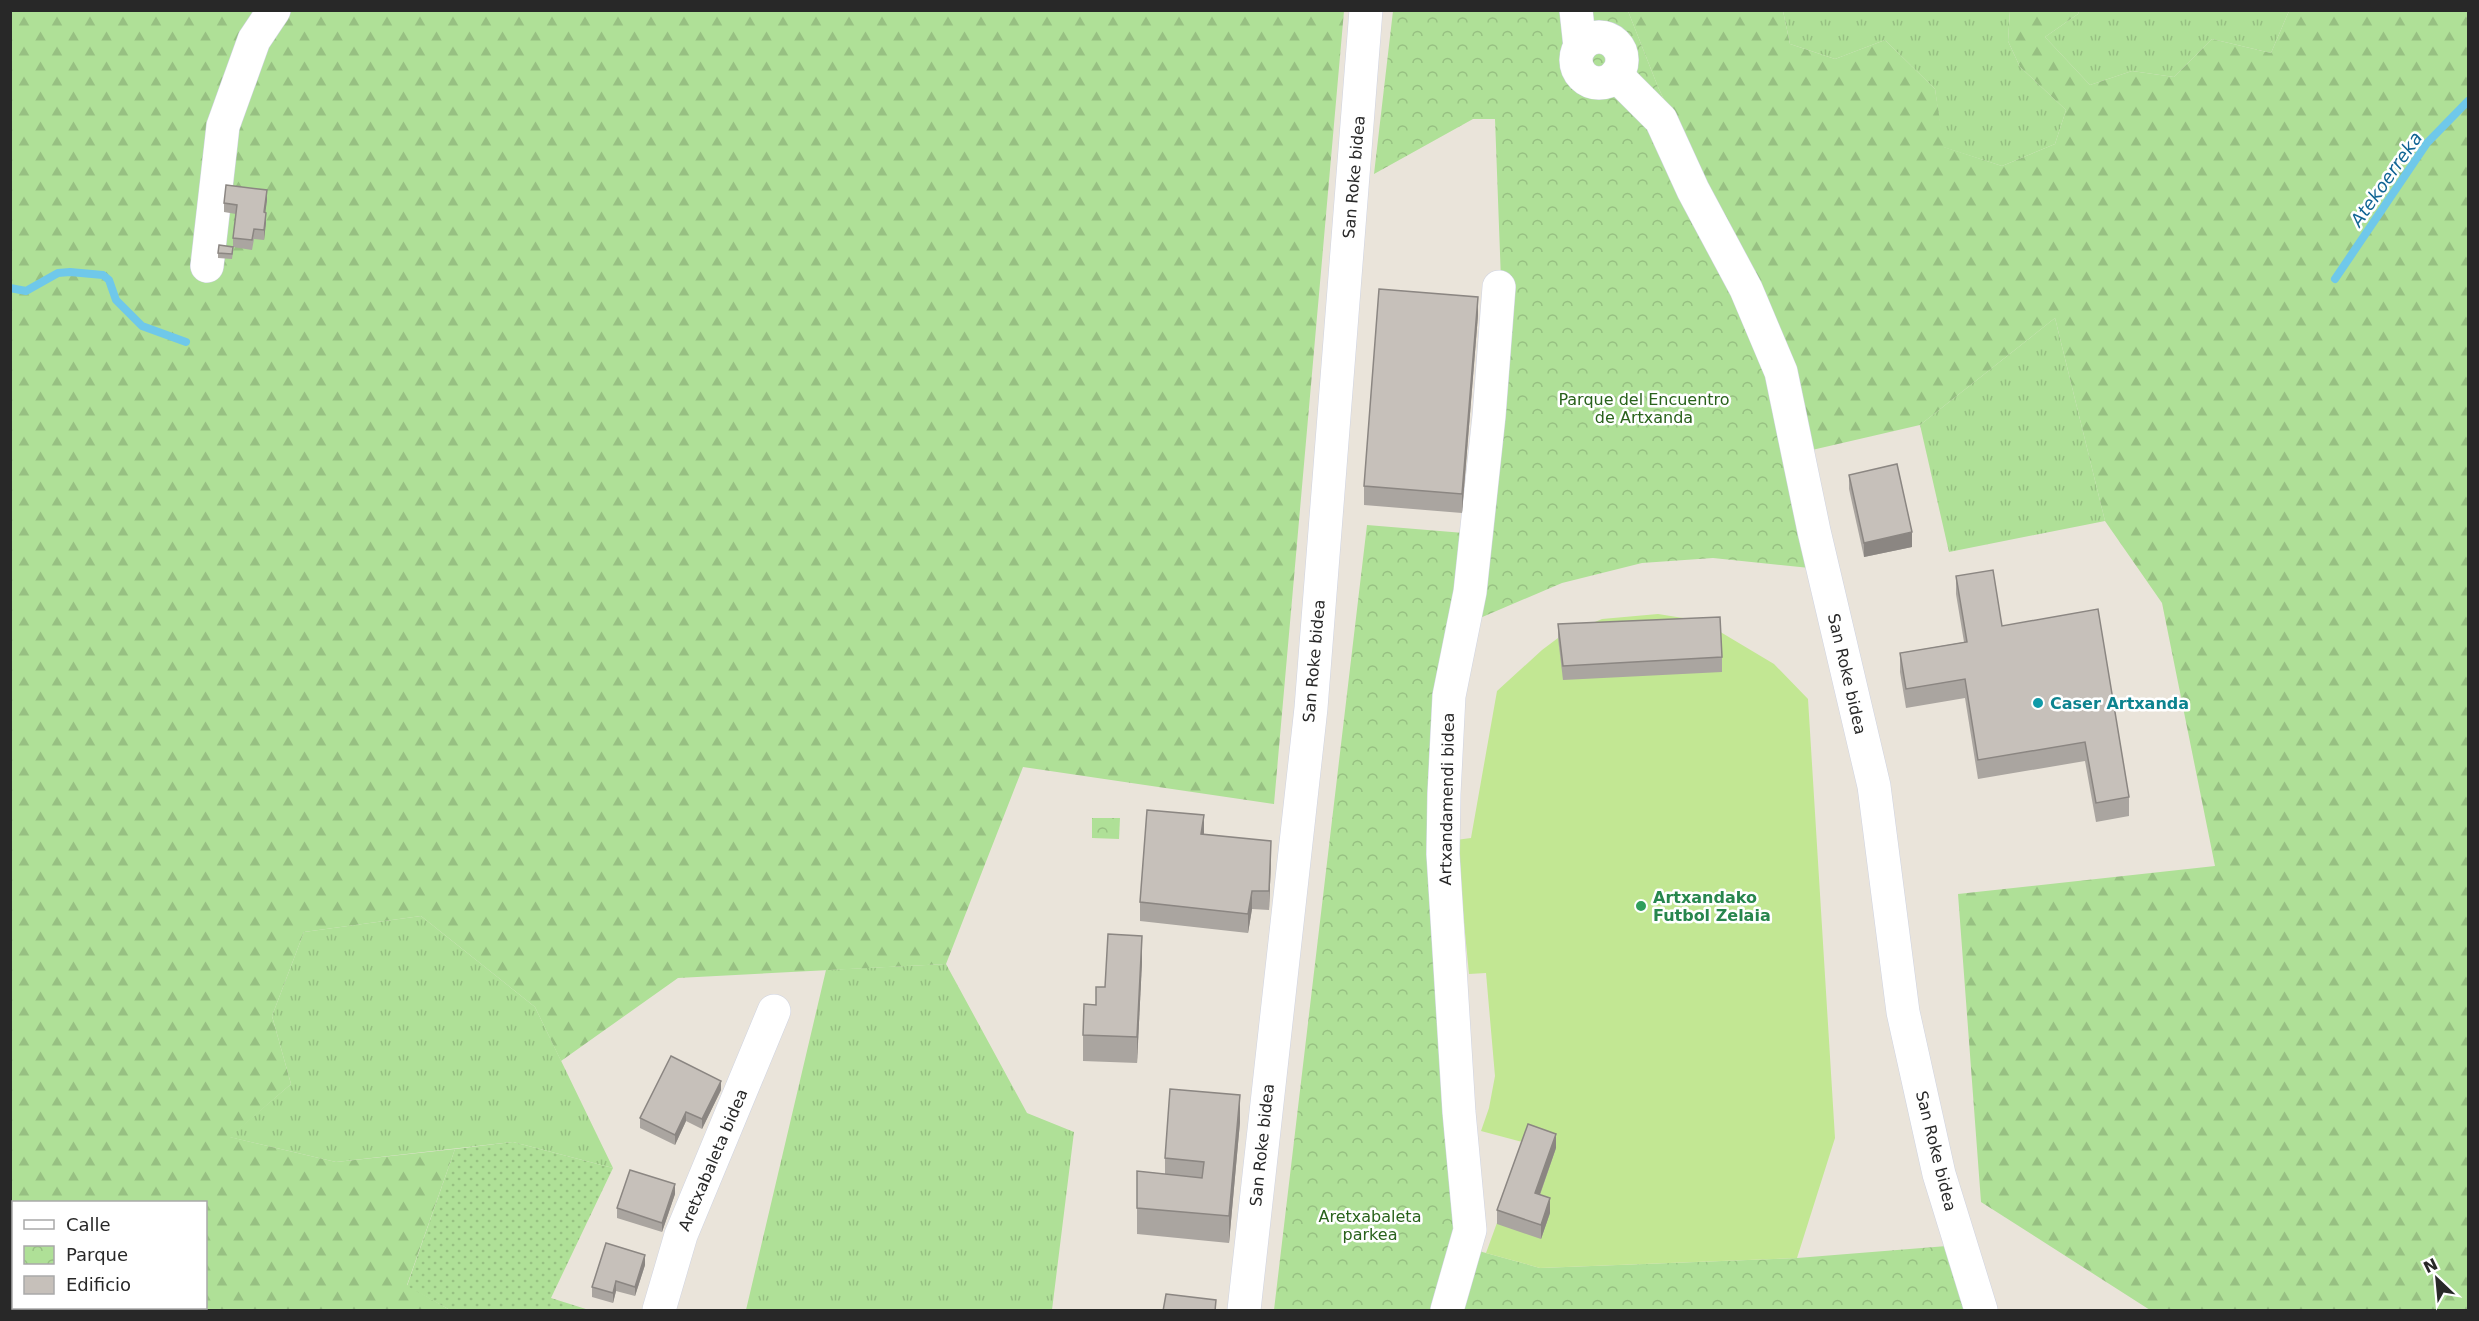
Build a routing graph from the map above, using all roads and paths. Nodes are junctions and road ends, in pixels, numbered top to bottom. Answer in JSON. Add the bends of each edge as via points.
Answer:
{"nodes":[{"id":1,"x":274,"y":10,"type":"edge"},
{"id":2,"x":1366,"y":10,"type":"edge"},
{"id":3,"x":1576,"y":10,"type":"edge"},
{"id":4,"x":207,"y":266,"type":"dead end"},
{"id":5,"x":1498,"y":287,"type":"dead end"},
{"id":6,"x":774,"y":1011,"type":"dead end"},
{"id":7,"x":659,"y":1311,"type":"edge"},
{"id":8,"x":1244,"y":1311,"type":"edge"},
{"id":9,"x":1447,"y":1311,"type":"edge"},
{"id":10,"x":1981,"y":1311,"type":"edge"}],
"edges":[{"from":1,"to":4,"type":"street","via":[[254,39],[223,126]]},
{"from":2,"to":8,"type":"street","name":"San Roke bidea","via":[[1311,708]]},
{"from":3,"to":10,"type":"street","name":"San Roke bidea","via":[[1580,47],[1576,63],[1582,76],[1596,83],[1616,75],[1661,120],[1746,289],[1781,372],[1874,786],[1903,1012],[1939,1174]]},
{"from":5,"to":9,"type":"street","name":"Artxandamendi bidea","via":[[1470,592],[1449,696],[1444,794],[1444,878],[1470,1230]]},
{"from":6,"to":7,"type":"street","name":"Aretxabaleta bidea","via":[[681,1235]]}]}
